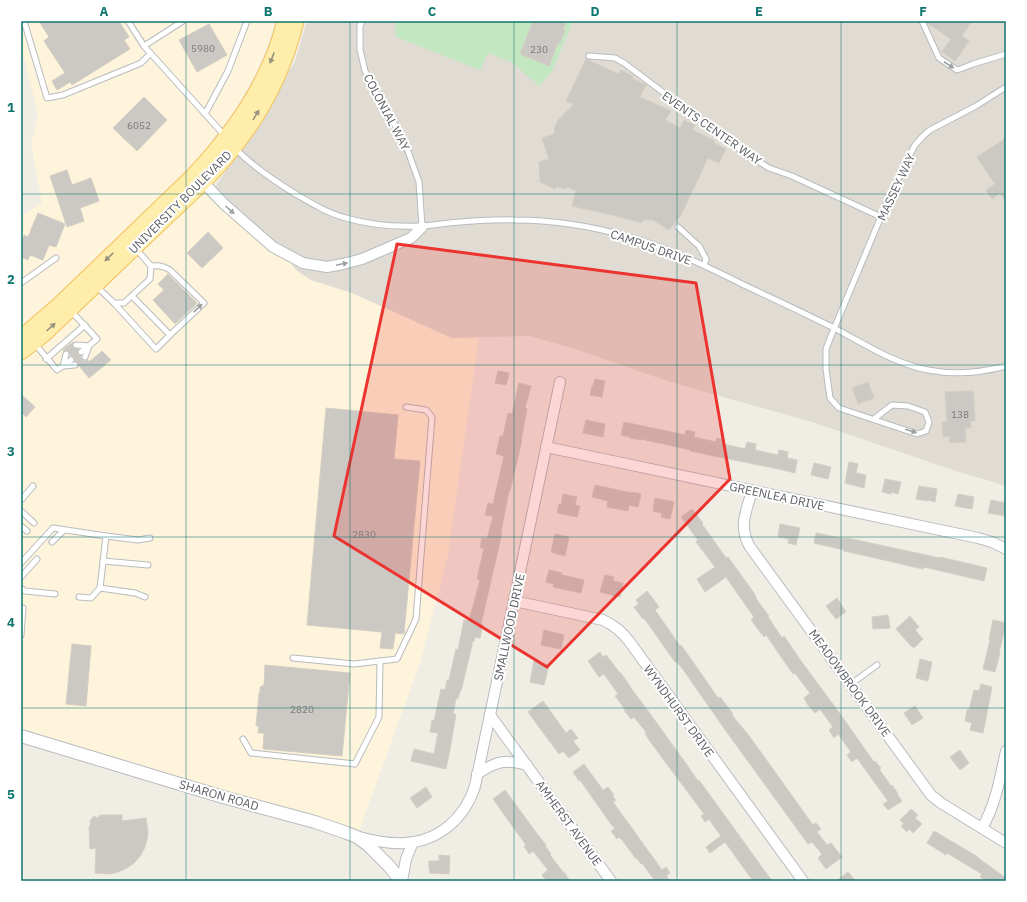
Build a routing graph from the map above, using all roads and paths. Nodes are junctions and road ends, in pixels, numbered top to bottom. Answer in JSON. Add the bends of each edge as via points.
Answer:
{"nodes":[{"id":1,"x":24,"y":21,"type":"edge"},
{"id":2,"x":128,"y":21,"type":"edge"},
{"id":3,"x":183,"y":21,"type":"edge"},
{"id":4,"x":247,"y":21,"type":"edge"},
{"id":5,"x":284,"y":21,"type":"edge"},
{"id":6,"x":296,"y":21,"type":"edge"},
{"id":7,"x":362,"y":21,"type":"edge"},
{"id":8,"x":922,"y":21,"type":"edge"},
{"id":9,"x":144,"y":46,"type":"junction"},
{"id":10,"x":150,"y":54,"type":"junction"},
{"id":11,"x":1006,"y":54,"type":"edge"},
{"id":12,"x":589,"y":56,"type":"dead end"},
{"id":13,"x":1006,"y":87,"type":"edge"},
{"id":14,"x":205,"y":114,"type":"junction"},
{"id":15,"x":231,"y":143,"type":"junction"},
{"id":16,"x":203,"y":182,"type":"junction"},
{"id":17,"x":881,"y":217,"type":"junction"},
{"id":18,"x":422,"y":226,"type":"junction"},
{"id":19,"x":678,"y":227,"type":"dead end"},
{"id":20,"x":135,"y":248,"type":"junction"},
{"id":21,"x":56,"y":258,"type":"dead end"},
{"id":22,"x":704,"y":265,"type":"junction"},
{"id":23,"x":151,"y":266,"type":"junction"},
{"id":24,"x":21,"y":283,"type":"edge"},
{"id":25,"x":95,"y":285,"type":"junction"},
{"id":26,"x":132,"y":296,"type":"junction"},
{"id":27,"x":114,"y":303,"type":"junction"},
{"id":28,"x":70,"y":310,"type":"junction"},
{"id":29,"x":85,"y":324,"type":"junction"},
{"id":30,"x":834,"y":329,"type":"junction"},
{"id":31,"x":170,"y":335,"type":"junction"},
{"id":32,"x":27,"y":340,"type":"edge"},
{"id":33,"x":76,"y":345,"type":"dead end"},
{"id":34,"x":89,"y":346,"type":"junction"},
{"id":35,"x":21,"y":352,"type":"edge"},
{"id":36,"x":81,"y":352,"type":"dead end"},
{"id":37,"x":66,"y":354,"type":"dead end"},
{"id":38,"x":85,"y":357,"type":"dead end"},
{"id":39,"x":46,"y":359,"type":"junction"},
{"id":40,"x":73,"y":362,"type":"dead end"},
{"id":41,"x":63,"y":366,"type":"junction"},
{"id":42,"x":1006,"y":366,"type":"edge"},
{"id":43,"x":560,"y":382,"type":"dead end"},
{"id":44,"x":406,"y":407,"type":"dead end"},
{"id":45,"x":874,"y":419,"type":"junction"},
{"id":46,"x":546,"y":447,"type":"junction"},
{"id":47,"x":33,"y":486,"type":"dead end"},
{"id":48,"x":752,"y":490,"type":"junction"},
{"id":49,"x":21,"y":500,"type":"edge"},
{"id":50,"x":21,"y":511,"type":"edge"},
{"id":51,"x":34,"y":523,"type":"dead end"},
{"id":52,"x":21,"y":526,"type":"edge"},
{"id":53,"x":64,"y":530,"type":"junction"},
{"id":54,"x":27,"y":531,"type":"dead end"},
{"id":55,"x":106,"y":536,"type":"junction"},
{"id":56,"x":150,"y":538,"type":"dead end"},
{"id":57,"x":52,"y":542,"type":"dead end"},
{"id":58,"x":1006,"y":549,"type":"edge"},
{"id":59,"x":36,"y":559,"type":"dead end"},
{"id":60,"x":104,"y":561,"type":"junction"},
{"id":61,"x":21,"y":563,"type":"edge"},
{"id":62,"x":148,"y":565,"type":"dead end"},
{"id":63,"x":21,"y":577,"type":"edge"},
{"id":64,"x":21,"y":588,"type":"edge"},
{"id":65,"x":100,"y":588,"type":"junction"},
{"id":66,"x":55,"y":594,"type":"dead end"},
{"id":67,"x":79,"y":597,"type":"dead end"},
{"id":68,"x":145,"y":597,"type":"dead end"},
{"id":69,"x":514,"y":601,"type":"junction"},
{"id":70,"x":23,"y":608,"type":"dead end"},
{"id":71,"x":21,"y":635,"type":"edge"},
{"id":72,"x":293,"y":658,"type":"dead end"},
{"id":73,"x":380,"y":661,"type":"junction"},
{"id":74,"x":878,"y":665,"type":"dead end"},
{"id":75,"x":851,"y":684,"type":"junction"},
{"id":76,"x":490,"y":715,"type":"junction"},
{"id":77,"x":21,"y":736,"type":"edge"},
{"id":78,"x":243,"y":739,"type":"dead end"},
{"id":79,"x":1006,"y":751,"type":"edge"},
{"id":80,"x":527,"y":765,"type":"junction"},
{"id":81,"x":478,"y":774,"type":"junction"},
{"id":82,"x":982,"y":828,"type":"junction"},
{"id":83,"x":357,"y":837,"type":"junction"},
{"id":84,"x":414,"y":842,"type":"junction"},
{"id":85,"x":1006,"y":842,"type":"edge"},
{"id":86,"x":402,"y":881,"type":"edge"},
{"id":87,"x":612,"y":881,"type":"edge"},
{"id":88,"x":803,"y":881,"type":"edge"}],
"edges":[{"from":1,"to":10,"type":"lane","via":[[47,98],[63,95],[141,63]]},
{"from":2,"to":9,"type":"lane","name":"CAMPUS DRIVE"},
{"from":3,"to":9,"type":"lane"},
{"from":4,"to":14,"type":"lane","via":[[228,71]]},
{"from":5,"to":15,"type":"main road","name":"UNIVERSITY BOULEVARD","one_way":true,"via":[[262,82],[240,119]]},
{"from":15,"to":6,"type":"main road","name":"UNIVERSITY BOULEVARD","one_way":true,"via":[[252,122],[274,84]]},
{"from":7,"to":18,"type":"lane","name":"COLONIAL WAY","via":[[360,50],[365,71],[404,140],[419,182]]},
{"from":8,"to":11,"type":"lane","one_way":true,"via":[[939,58],[957,70]]},
{"from":9,"to":10,"type":"lane","name":"CAMPUS DRIVE"},
{"from":10,"to":14,"type":"lane","name":"CAMPUS DRIVE"},
{"from":12,"to":17,"type":"lane","name":"EVENTS CENTER WAY","via":[[614,58],[624,63],[735,146],[769,168]]},
{"from":13,"to":17,"type":"lane","name":"MASSEY WAY","via":[[922,136],[908,158]]},
{"from":14,"to":15,"type":"lane","name":"CAMPUS DRIVE"},
{"from":15,"to":16,"type":"main road","name":"UNIVERSITY BOULEVARD","via":[[226,158]]},
{"from":15,"to":18,"type":"lane","name":"CAMPUS DRIVE","via":[[244,158],[319,208],[346,218],[377,225]]},
{"from":15,"to":32,"type":"main road","name":"UNIVERSITY BOULEVARD","one_way":true,"via":[[210,158],[59,305]]},
{"from":16,"to":18,"type":"street","one_way":true,"via":[[273,247],[303,263],[326,267],[362,259],[412,238]]},
{"from":16,"to":20,"type":"main road","name":"UNIVERSITY BOULEVARD"},
{"from":17,"to":30,"type":"lane","name":"MASSEY WAY"},
{"from":18,"to":22,"type":"lane","name":"CAMPUS DRIVE","via":[[480,220],[535,220],[580,226],[633,238]]},
{"from":19,"to":22,"type":"lane","via":[[699,246],[706,259]]},
{"from":20,"to":23,"type":"lane"},
{"from":20,"to":25,"type":"main road","name":"UNIVERSITY BOULEVARD"},
{"from":21,"to":24,"type":"lane"},
{"from":22,"to":30,"type":"lane","name":"CAMPUS DRIVE"},
{"from":23,"to":26,"type":"lane","via":[[150,278]]},
{"from":31,"to":23,"type":"lane","one_way":true,"via":[[204,303],[165,266]]},
{"from":25,"to":27,"type":"lane"},
{"from":25,"to":28,"type":"main road","name":"UNIVERSITY BOULEVARD"},
{"from":26,"to":27,"type":"lane","via":[[124,303]]},
{"from":26,"to":31,"type":"lane"},
{"from":27,"to":31,"type":"lane","via":[[156,349]]},
{"from":28,"to":29,"type":"lane"},
{"from":32,"to":28,"type":"main road","name":"UNIVERSITY BOULEVARD","one_way":true,"via":[[44,334]]},
{"from":29,"to":34,"type":"lane","via":[[97,339]]},
{"from":29,"to":39,"type":"lane"},
{"from":30,"to":42,"type":"lane","name":"CAMPUS DRIVE","via":[[888,356],[928,370],[967,373]]},
{"from":30,"to":45,"type":"lane","name":"MASSEY WAY","via":[[826,349],[830,398],[839,408]]},
{"from":32,"to":35,"type":"main road","name":"UNIVERSITY BOULEVARD"},
{"from":32,"to":39,"type":"lane"},
{"from":33,"to":34,"type":"lane"},
{"from":34,"to":36,"type":"lane"},
{"from":34,"to":38,"type":"lane"},
{"from":37,"to":41,"type":"lane"},
{"from":39,"to":41,"type":"lane","via":[[57,370]]},
{"from":40,"to":41,"type":"lane"},
{"from":43,"to":46,"type":"street","name":"SMALLWOOD DRIVE"},
{"from":44,"to":73,"type":"lane","via":[[426,410],[432,417],[416,619],[396,659]]},
{"from":45,"to":45,"type":"lane","name":"MASSEY WAY","one_way":true,"via":[[917,434],[926,431],[929,422],[925,412],[908,406],[892,405]]},
{"from":46,"to":48,"type":"street","name":"GREENLEA DRIVE"},
{"from":46,"to":69,"type":"street","name":"SMALLWOOD DRIVE"},
{"from":47,"to":49,"type":"lane"},
{"from":48,"to":58,"type":"street","name":"GREENLEA DRIVE","via":[[978,538]]},
{"from":48,"to":75,"type":"street","name":"MEADOWBROOK DRIVE","via":[[743,524],[746,541]]},
{"from":50,"to":51,"type":"lane"},
{"from":52,"to":54,"type":"lane"},
{"from":53,"to":55,"type":"lane"},
{"from":53,"to":57,"type":"lane"},
{"from":53,"to":61,"type":"lane","via":[[53,528]]},
{"from":55,"to":56,"type":"lane","via":[[138,540]]},
{"from":55,"to":60,"type":"lane"},
{"from":59,"to":63,"type":"lane"},
{"from":60,"to":62,"type":"lane"},
{"from":60,"to":65,"type":"lane"},
{"from":64,"to":66,"type":"lane","via":[[25,591]]},
{"from":65,"to":67,"type":"lane","via":[[91,598]]},
{"from":65,"to":68,"type":"lane"},
{"from":69,"to":76,"type":"street","name":"SMALLWOOD DRIVE"},
{"from":69,"to":88,"type":"street","name":"WYNDHURST DRIVE","via":[[603,620],[620,631]]},
{"from":70,"to":71,"type":"lane"},
{"from":72,"to":73,"type":"lane","via":[[354,664]]},
{"from":73,"to":78,"type":"lane","via":[[379,717],[355,764],[252,753]]},
{"from":74,"to":75,"type":"lane"},
{"from":75,"to":82,"type":"street","name":"MEADOWBROOK DRIVE","via":[[931,795]]},
{"from":76,"to":80,"type":"street","name":"AMHERST AVENUE"},
{"from":76,"to":81,"type":"street","name":"SMALLWOOD DRIVE"},
{"from":77,"to":83,"type":"street","name":"SHARON ROAD"},
{"from":79,"to":82,"type":"street","via":[[993,806]]},
{"from":80,"to":81,"type":"street","via":[[500,762]]},
{"from":80,"to":87,"type":"street","name":"AMHERST AVENUE"},
{"from":81,"to":84,"type":"street","name":"SMALLWOOD DRIVE","via":[[468,804],[455,821],[435,835]]},
{"from":82,"to":85,"type":"street","name":"MEADOWBROOK DRIVE"},
{"from":83,"to":84,"type":"street","name":"SMALLWOOD DRIVE","via":[[383,842]]},
{"from":83,"to":86,"type":"street","name":"SHARON ROAD","via":[[381,857]]},
{"from":84,"to":86,"type":"street","via":[[408,854]]}]}
